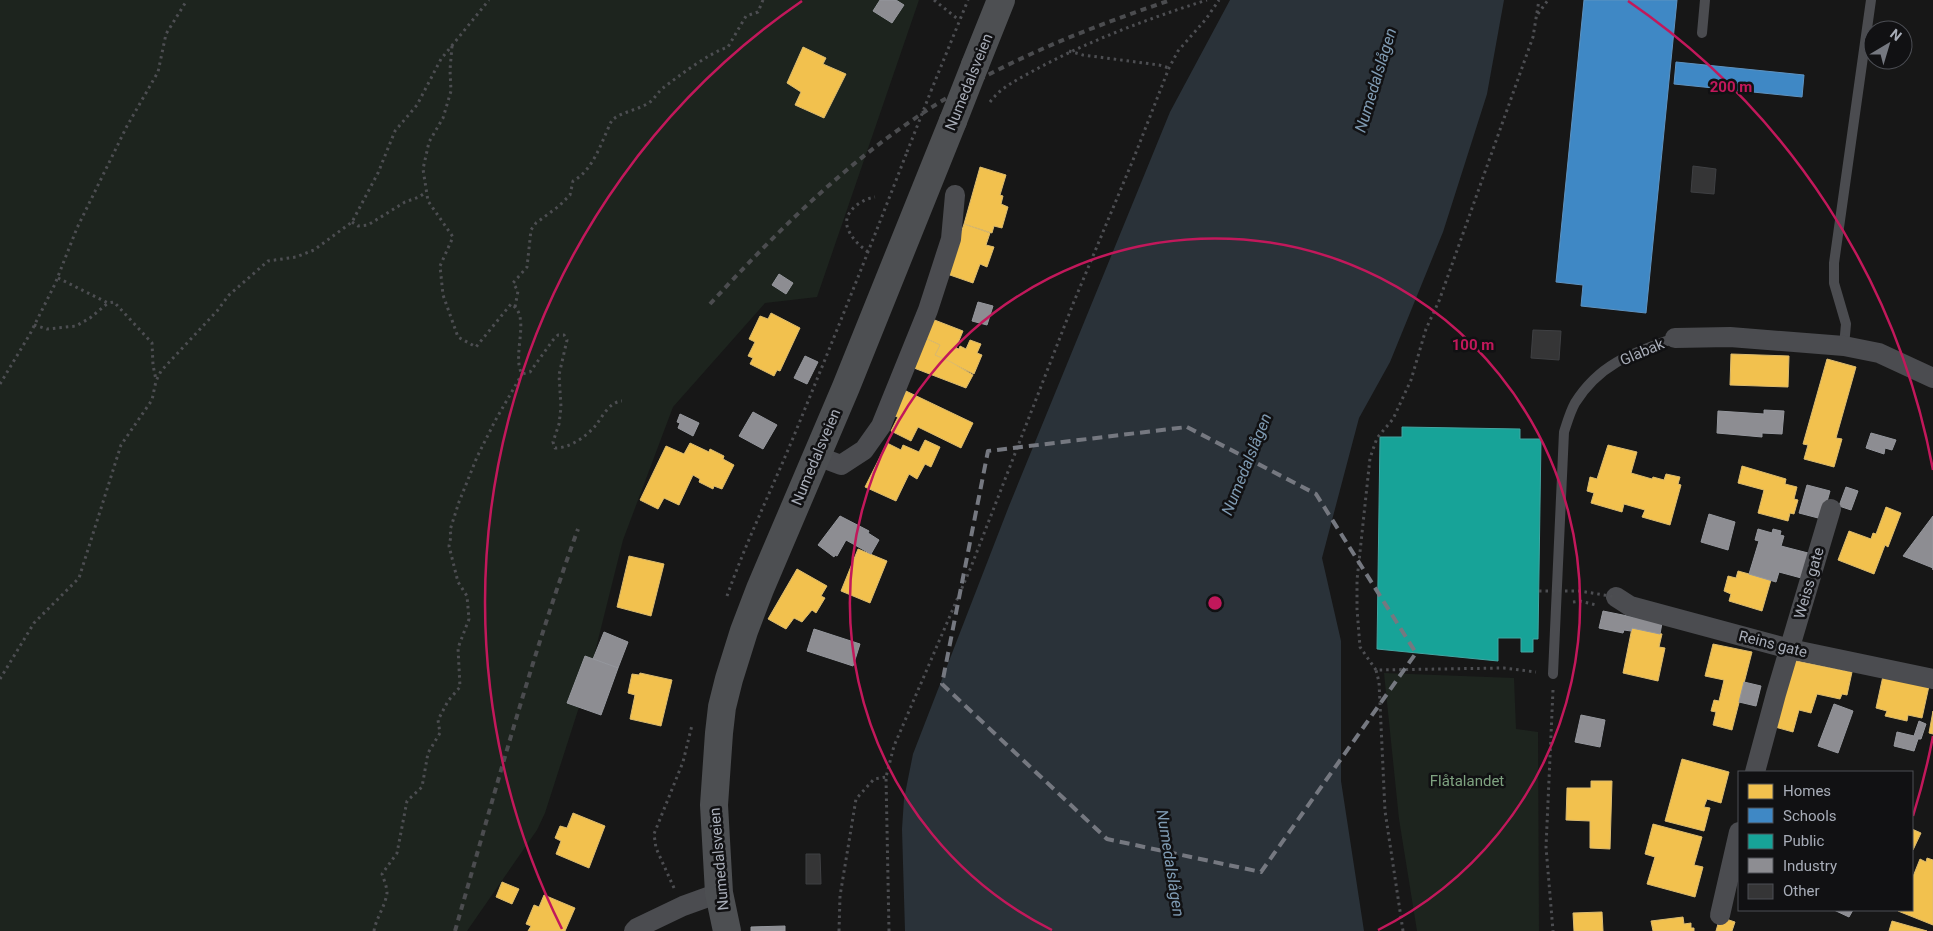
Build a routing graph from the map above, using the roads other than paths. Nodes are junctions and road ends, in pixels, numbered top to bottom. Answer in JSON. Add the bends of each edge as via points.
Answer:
{"nodes":[{"id":1,"x":1001,"y":0,"type":"edge"},
{"id":2,"x":1705,"y":0,"type":"edge"},
{"id":3,"x":1870,"y":0,"type":"edge"},
{"id":4,"x":1702,"y":33,"type":"dead end"},
{"id":5,"x":956,"y":195,"type":"dead end"},
{"id":6,"x":1675,"y":338,"type":"joint"},
{"id":7,"x":1844,"y":346,"type":"junction"},
{"id":8,"x":1933,"y":378,"type":"edge"},
{"id":9,"x":817,"y":456,"type":"junction"},
{"id":10,"x":1831,"y":509,"type":"dead end"},
{"id":11,"x":1616,"y":598,"type":"road end"},
{"id":12,"x":1790,"y":649,"type":"junction"},
{"id":13,"x":1554,"y":674,"type":"road end"},
{"id":14,"x":1933,"y":679,"type":"edge"},
{"id":15,"x":1755,"y":771,"type":"edge"},
{"id":16,"x":1738,"y":836,"type":"edge"},
{"id":17,"x":719,"y":893,"type":"junction"},
{"id":18,"x":1720,"y":915,"type":"dead end"},
{"id":19,"x":634,"y":931,"type":"edge"},
{"id":20,"x":727,"y":931,"type":"edge"}],
"edges":[{"from":1,"to":9,"type":"main road","name":"Numedalsveien","bridge":true},
{"from":2,"to":4,"type":"lane"},
{"from":3,"to":7,"type":"lane","via":[[1834,263],[1834,283],[1846,324]]},
{"from":5,"to":9,"type":"street","via":[[951,239],[928,310],[881,426],[864,450],[841,465]]},
{"from":6,"to":7,"type":"street","name":"Glabak","via":[[1730,338]]},
{"from":6,"to":13,"type":"lane","name":"Glabak","via":[[1626,356],[1590,381],[1574,405],[1564,432]]},
{"from":7,"to":8,"type":"street","name":"Glabak","via":[[1879,353]]},
{"from":9,"to":17,"type":"main road","name":"Numedalsveien","via":[[744,631],[722,706],[714,805]]},
{"from":10,"to":12,"type":"street","name":"Weiss gate"},
{"from":11,"to":12,"type":"street","name":"Reins gate","via":[[1630,606]]},
{"from":12,"to":14,"type":"street","name":"Reins gate"},
{"from":12,"to":15,"type":"street","name":"Weiss gate"},
{"from":16,"to":18,"type":"street"},
{"from":17,"to":19,"type":"street","via":[[683,906]]},
{"from":17,"to":20,"type":"main road","name":"Numedalsveien"}]}
